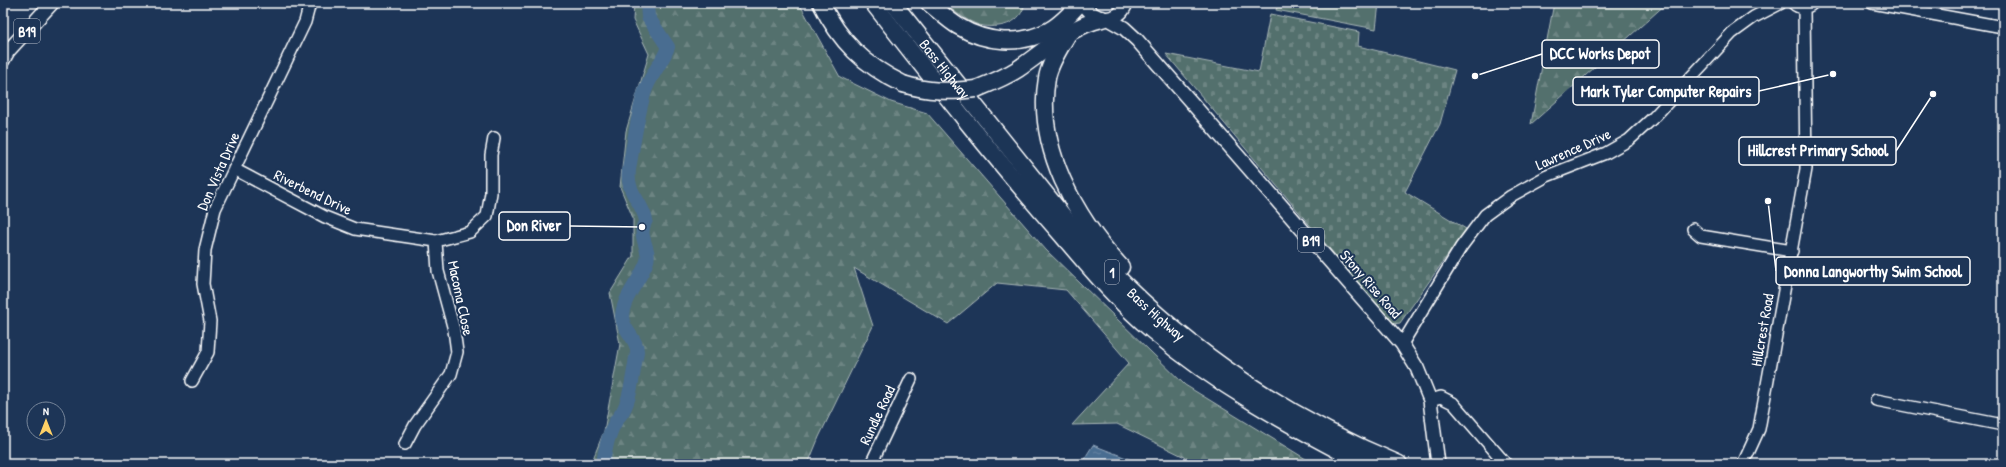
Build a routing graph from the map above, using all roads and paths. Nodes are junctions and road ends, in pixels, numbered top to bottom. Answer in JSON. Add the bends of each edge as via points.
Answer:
{"nodes":[{"id":1,"x":52,"y":3,"type":"edge"},
{"id":2,"x":310,"y":3,"type":"edge"},
{"id":3,"x":821,"y":3,"type":"edge"},
{"id":4,"x":873,"y":3,"type":"edge"},
{"id":5,"x":893,"y":3,"type":"edge"},
{"id":6,"x":929,"y":3,"type":"edge"},
{"id":7,"x":1080,"y":3,"type":"edge"},
{"id":8,"x":1084,"y":3,"type":"edge"},
{"id":9,"x":1781,"y":3,"type":"edge"},
{"id":10,"x":1872,"y":3,"type":"edge"},
{"id":11,"x":1125,"y":5,"type":"edge"},
{"id":12,"x":1803,"y":5,"type":"edge"},
{"id":13,"x":1910,"y":6,"type":"edge"},
{"id":14,"x":1105,"y":19,"type":"junction"},
{"id":15,"x":2003,"y":26,"type":"edge"},
{"id":16,"x":1068,"y":34,"type":"junction"},
{"id":17,"x":1137,"y":40,"type":"junction"},
{"id":18,"x":3,"y":60,"type":"edge"},
{"id":19,"x":494,"y":138,"type":"dead end"},
{"id":20,"x":234,"y":169,"type":"junction"},
{"id":21,"x":1693,"y":229,"type":"dead end"},
{"id":22,"x":436,"y":241,"type":"junction"},
{"id":23,"x":1792,"y":251,"type":"junction"},
{"id":24,"x":1402,"y":344,"type":"junction"},
{"id":25,"x":1220,"y":365,"type":"junction"},
{"id":26,"x":911,"y":379,"type":"dead end"},
{"id":27,"x":192,"y":381,"type":"dead end"},
{"id":28,"x":1430,"y":400,"type":"junction"},
{"id":29,"x":1876,"y":400,"type":"dead end"},
{"id":30,"x":2003,"y":425,"type":"edge"},
{"id":31,"x":405,"y":444,"type":"dead end"},
{"id":32,"x":871,"y":464,"type":"edge"},
{"id":33,"x":1365,"y":464,"type":"edge"},
{"id":34,"x":1400,"y":464,"type":"edge"},
{"id":35,"x":1438,"y":464,"type":"edge"},
{"id":36,"x":1506,"y":464,"type":"edge"},
{"id":37,"x":1743,"y":464,"type":"edge"}],
"edges":[{"from":1,"to":18,"type":"main road","number":"B19","via":[[8,51]]},
{"from":2,"to":20,"type":"street","name":"Don Vista Drive","via":[[305,22]]},
{"from":3,"to":16,"type":"highway","bridge":true,"via":[[847,45],[883,74],[921,90],[942,92],[976,89],[998,81]]},
{"from":4,"to":33,"type":"highway","name":"Bass Highway","number":"1","via":[[1042,212],[1103,282],[1152,330],[1243,395]]},
{"from":5,"to":25,"type":"highway","name":"Bass Highway","number":"1","via":[[1096,256],[1152,310]]},
{"from":6,"to":7,"type":"highway","via":[[958,26],[980,37],[1011,40],[1034,36],[1050,29]]},
{"from":8,"to":14,"type":"main road","number":"B19","via":[[1094,16]]},
{"from":9,"to":24,"type":"street","name":"Lawrence Drive","via":[[1754,17],[1732,33],[1654,117],[1629,140],[1606,153],[1547,176],[1511,196],[1485,215],[1461,247]]},
{"from":10,"to":13,"type":"street"},
{"from":11,"to":14,"type":"main road","number":"B19","via":[[1120,14]]},
{"from":11,"to":17,"type":"main road","name":"Stony Rise Road","number":"B19","via":[[1128,23]]},
{"from":12,"to":23,"type":"street","name":"Hillcrest Road","via":[[1806,169]]},
{"from":13,"to":15,"type":"street"},
{"from":14,"to":16,"type":"highway","via":[[1089,22]]},
{"from":14,"to":17,"type":"main road","name":"Stony Rise Road","number":"B19","via":[[1124,28]]},
{"from":16,"to":25,"type":"highway","via":[[1052,62],[1047,77],[1046,95],[1046,116],[1054,153],[1067,192],[1088,227],[1109,254],[1153,300],[1202,342]]},
{"from":17,"to":24,"type":"main road","name":"Stony Rise Road","number":"B19"},
{"from":19,"to":22,"type":"street","name":"Riverbend Drive","via":[[491,155],[491,193],[486,216],[470,232]]},
{"from":20,"to":22,"type":"street","name":"Riverbend Drive","via":[[325,217],[355,229]]},
{"from":20,"to":27,"type":"street","name":"Don Vista Drive","via":[[215,209],[205,250],[203,284],[210,321],[208,352]]},
{"from":21,"to":23,"type":"street","via":[[1701,236]]},
{"from":22,"to":31,"type":"street","name":"Macoma Close","via":[[438,271],[454,330],[457,352],[451,374],[415,425]]},
{"from":23,"to":37,"type":"street","name":"Hillcrest Road","via":[[1759,429]]},
{"from":24,"to":28,"type":"main road","name":"Stony Rise Road","number":"B19","via":[[1417,368]]},
{"from":25,"to":34,"type":"highway","name":"Bass Highway","number":"1","via":[[1294,412],[1350,442]]},
{"from":26,"to":32,"type":"street","name":"Rundle Road"},
{"from":28,"to":35,"type":"main road","name":"Stony Rise Road","number":"B19"},
{"from":28,"to":36,"type":"street","via":[[1441,397],[1453,403]]},
{"from":29,"to":30,"type":"street"}]}
